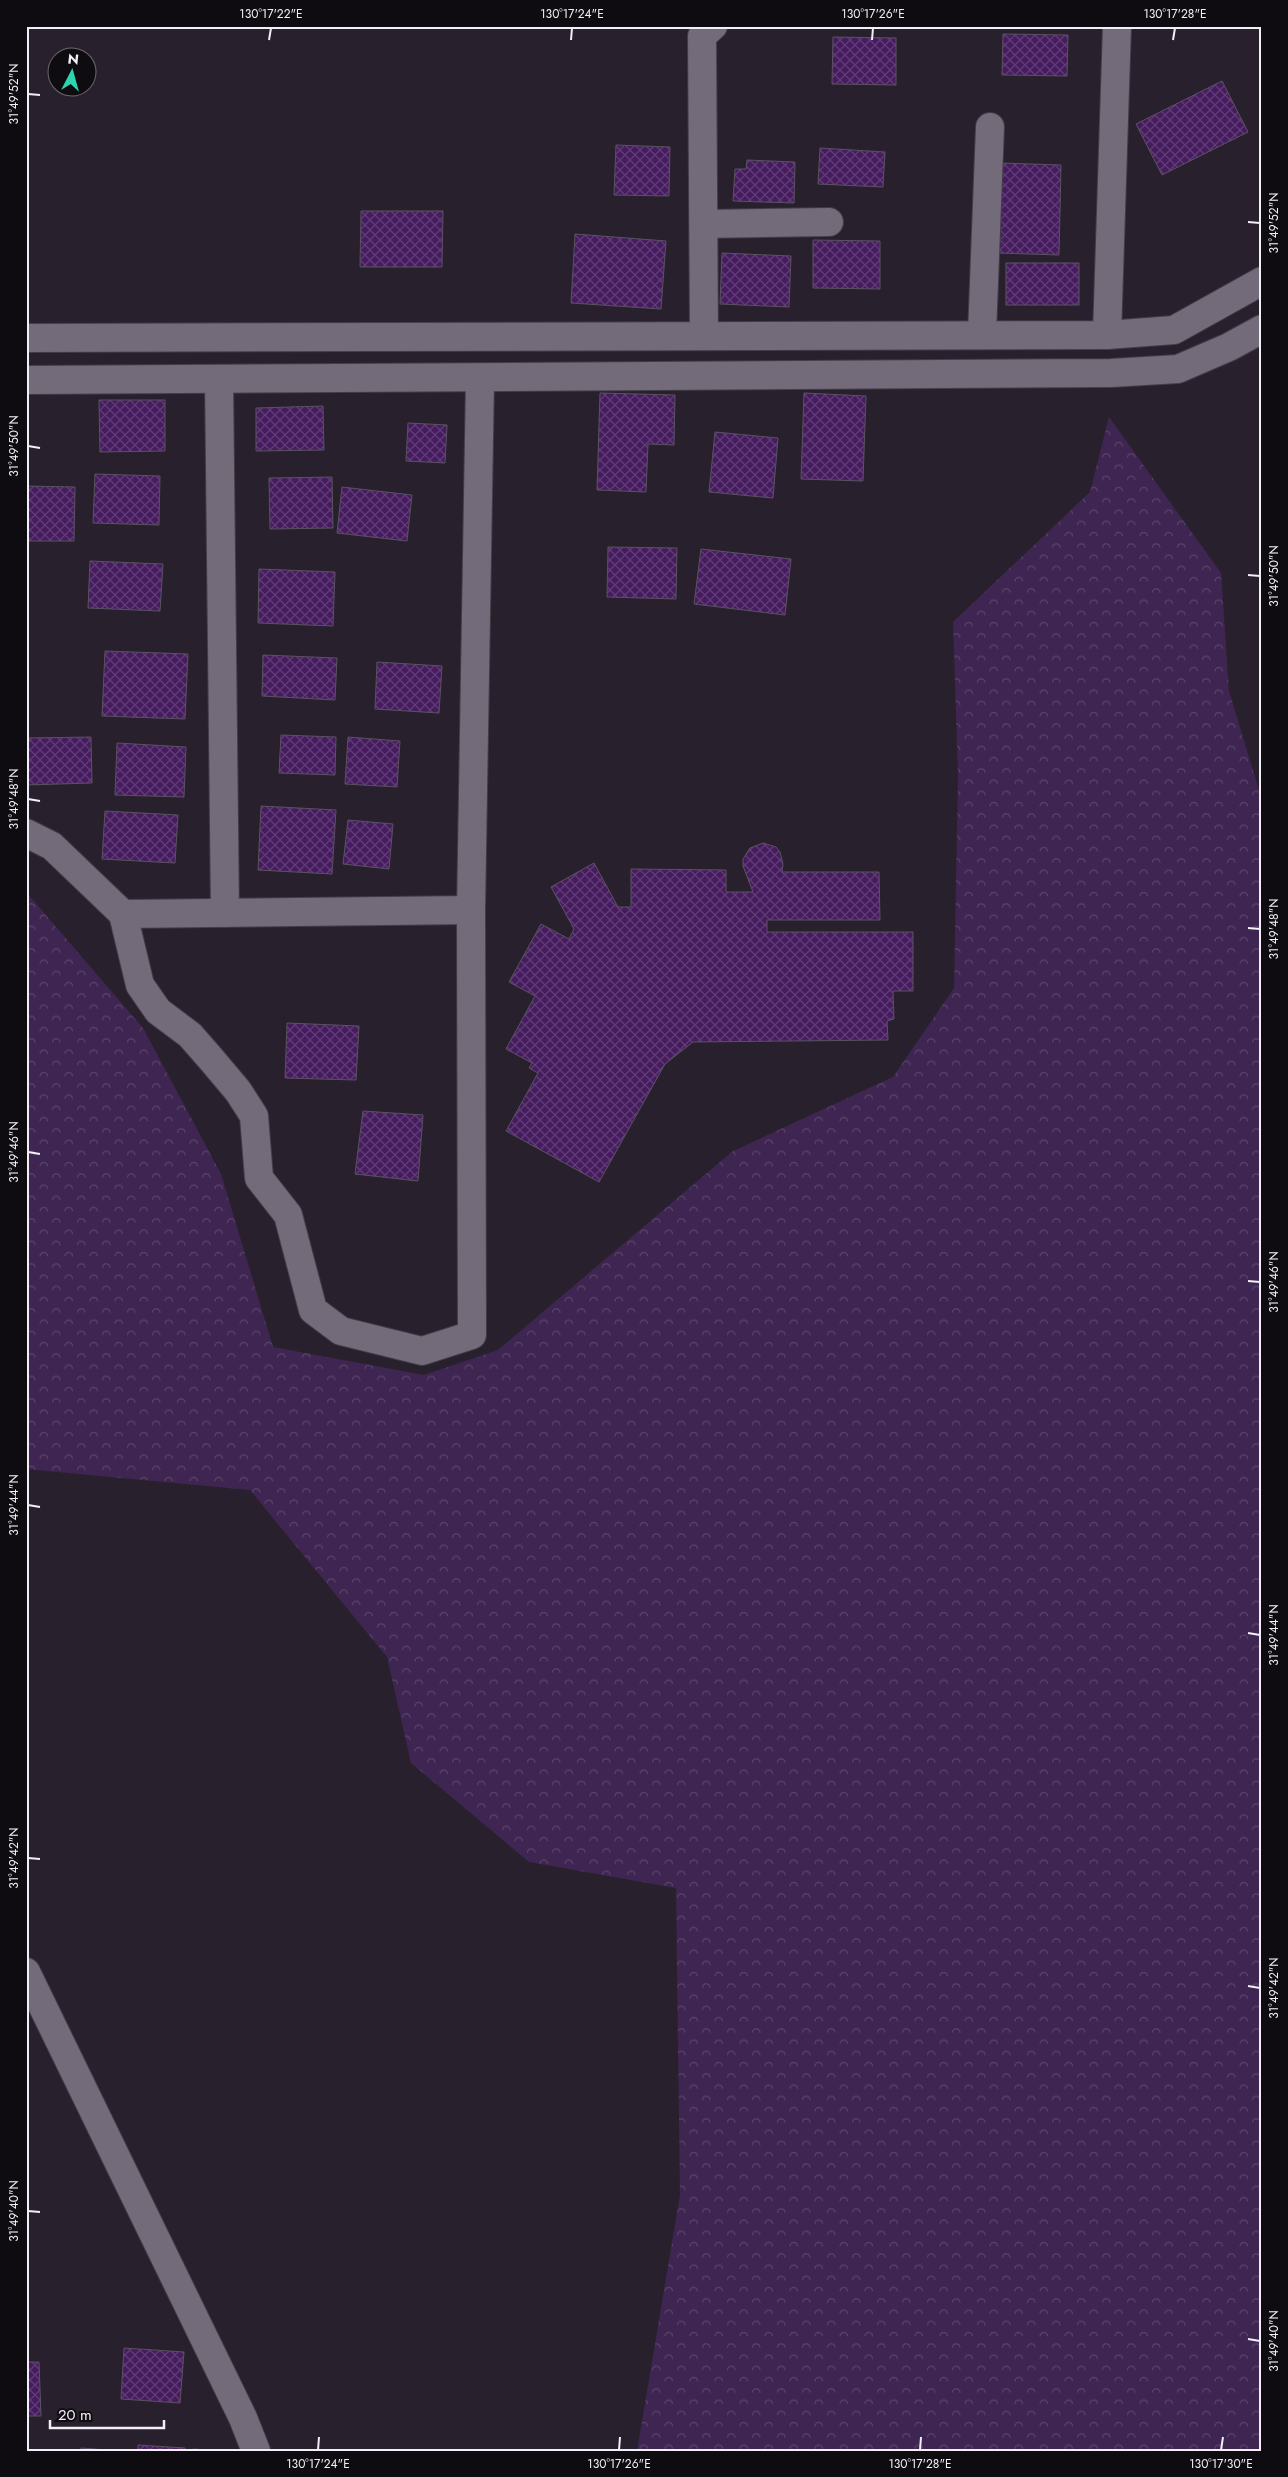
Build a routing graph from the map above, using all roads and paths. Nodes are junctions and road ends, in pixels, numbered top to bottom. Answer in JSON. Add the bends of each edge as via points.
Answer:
{"nodes":[{"id":1,"x":713,"y":26,"type":"edge"},
{"id":2,"x":1117,"y":26,"type":"edge"},
{"id":3,"x":990,"y":127,"type":"dead end"},
{"id":4,"x":829,"y":222,"type":"dead end"},
{"id":5,"x":704,"y":224,"type":"junction"},
{"id":6,"x":1262,"y":281,"type":"edge"},
{"id":7,"x":1262,"y":329,"type":"edge"},
{"id":8,"x":982,"y":334,"type":"junction"},
{"id":9,"x":1107,"y":335,"type":"junction"},
{"id":10,"x":704,"y":336,"type":"junction"},
{"id":11,"x":26,"y":338,"type":"edge"},
{"id":12,"x":220,"y":379,"type":"junction"},
{"id":13,"x":480,"y":379,"type":"junction"},
{"id":14,"x":26,"y":380,"type":"edge"},
{"id":15,"x":26,"y":833,"type":"edge"},
{"id":16,"x":471,"y":910,"type":"junction"},
{"id":17,"x":225,"y":913,"type":"junction"},
{"id":18,"x":123,"y":914,"type":"junction"},
{"id":19,"x":26,"y":1972,"type":"edge"},
{"id":20,"x":256,"y":2451,"type":"edge"}],
"edges":[{"from":1,"to":5,"type":"street","via":[[702,36]]},
{"from":2,"to":9,"type":"street"},
{"from":3,"to":8,"type":"street"},
{"from":4,"to":5,"type":"street"},
{"from":5,"to":10,"type":"street"},
{"from":6,"to":9,"type":"street","via":[[1174,330]]},
{"from":7,"to":13,"type":"street","via":[[1178,369],[1111,373]]},
{"from":8,"to":9,"type":"street"},
{"from":8,"to":10,"type":"street"},
{"from":10,"to":11,"type":"street"},
{"from":12,"to":13,"type":"street"},
{"from":12,"to":14,"type":"street"},
{"from":12,"to":17,"type":"street"},
{"from":13,"to":16,"type":"street"},
{"from":15,"to":18,"type":"street","via":[[52,846]]},
{"from":16,"to":17,"type":"street"},
{"from":16,"to":18,"type":"street","via":[[472,1334],[422,1351],[341,1331],[313,1310],[288,1215],[259,1178],[254,1116],[211,1059],[190,1035],[158,1011],[140,985]]},
{"from":17,"to":18,"type":"street"},
{"from":19,"to":20,"type":"street","via":[[243,2418]]}]}
